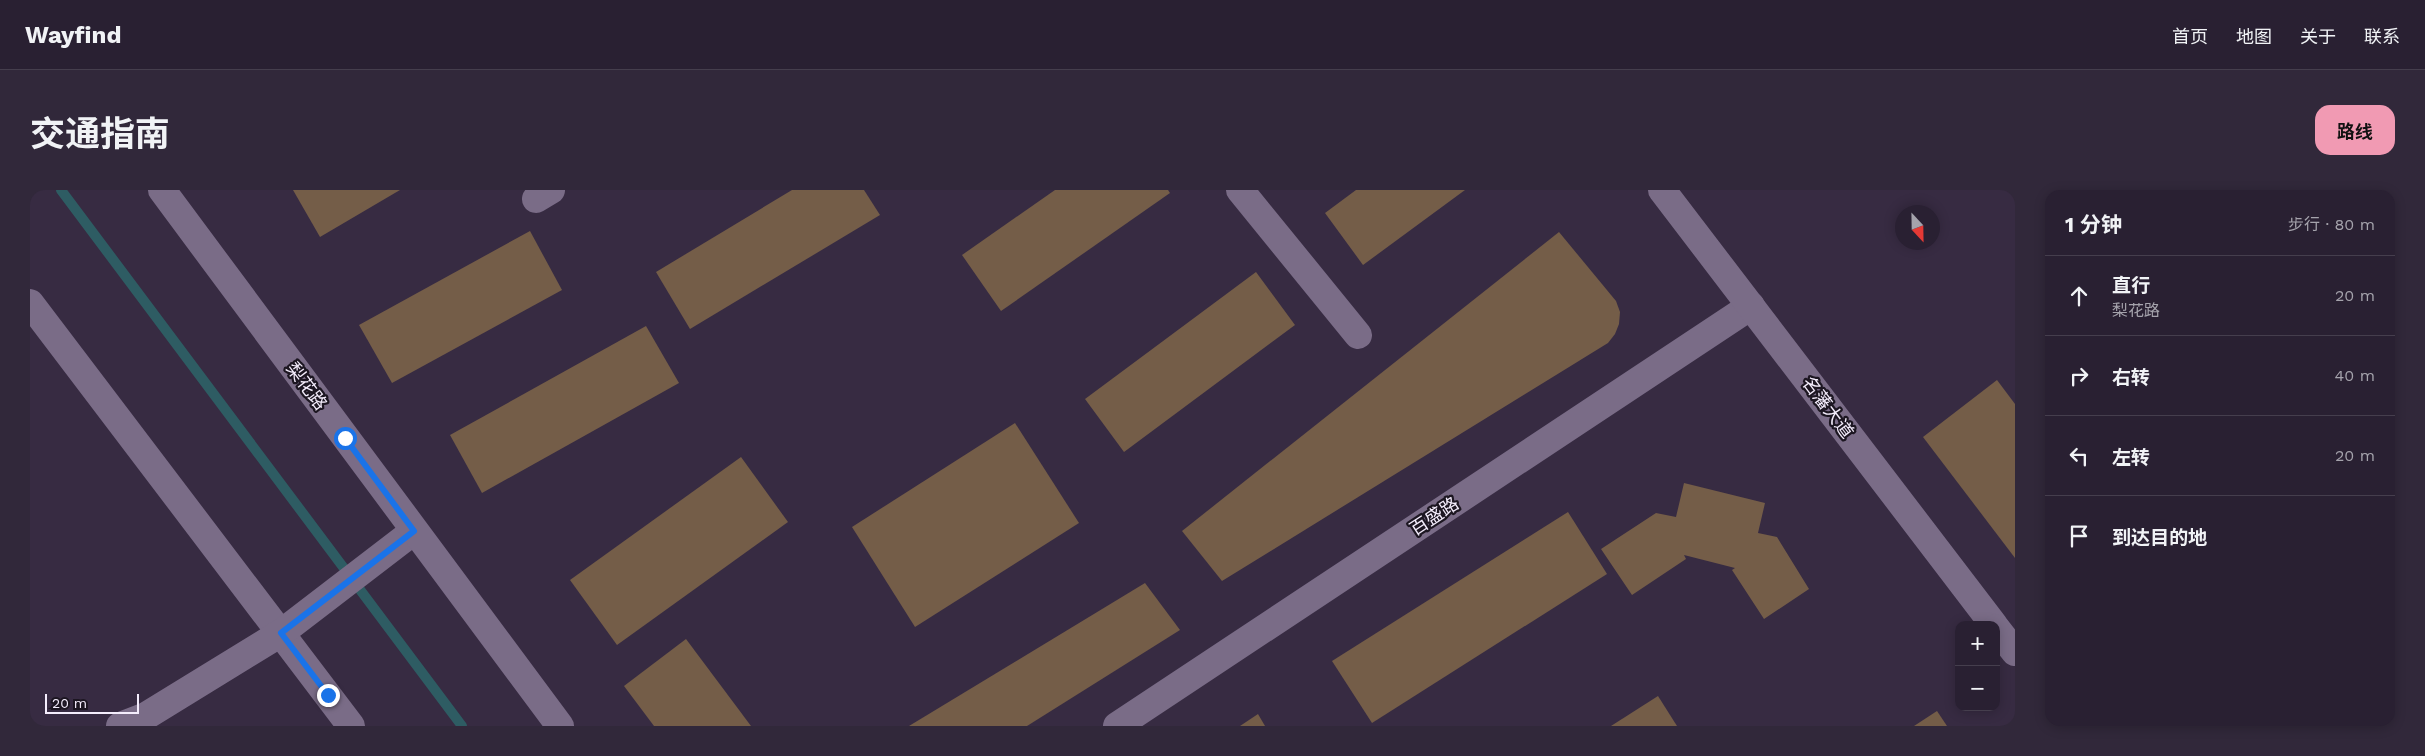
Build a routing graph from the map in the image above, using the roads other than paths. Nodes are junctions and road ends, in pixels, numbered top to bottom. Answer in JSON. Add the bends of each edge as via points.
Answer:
{"nodes":[{"id":1,"x":162,"y":190,"type":"edge"},
{"id":2,"x":1240,"y":190,"type":"edge"},
{"id":3,"x":1662,"y":190,"type":"edge"},
{"id":4,"x":30,"y":303,"type":"edge"},
{"id":5,"x":1751,"y":306,"type":"junction"},
{"id":6,"x":1358,"y":335,"type":"dead end"},
{"id":7,"x":414,"y":531,"type":"junction"},
{"id":8,"x":1991,"y":621,"type":"edge"},
{"id":9,"x":291,"y":625,"type":"junction"},
{"id":10,"x":2000,"y":633,"type":"edge"},
{"id":11,"x":2015,"y":652,"type":"edge"},
{"id":12,"x":120,"y":726,"type":"edge"},
{"id":13,"x":351,"y":726,"type":"edge"},
{"id":14,"x":560,"y":726,"type":"edge"},
{"id":15,"x":1117,"y":726,"type":"edge"}],
"edges":[{"from":1,"to":7,"type":"street","name":"梨花路"},
{"from":2,"to":6,"type":"street"},
{"from":3,"to":5,"type":"street","name":"名藩大道"},
{"from":4,"to":9,"type":"street"},
{"from":5,"to":8,"type":"street","name":"名藩大道"},
{"from":5,"to":15,"type":"street","name":"百盛路"},
{"from":7,"to":9,"type":"street"},
{"from":7,"to":14,"type":"street","name":"梨花路"},
{"from":9,"to":12,"type":"street","via":[[146,716]]},
{"from":9,"to":13,"type":"street"},
{"from":10,"to":11,"type":"street"}]}
